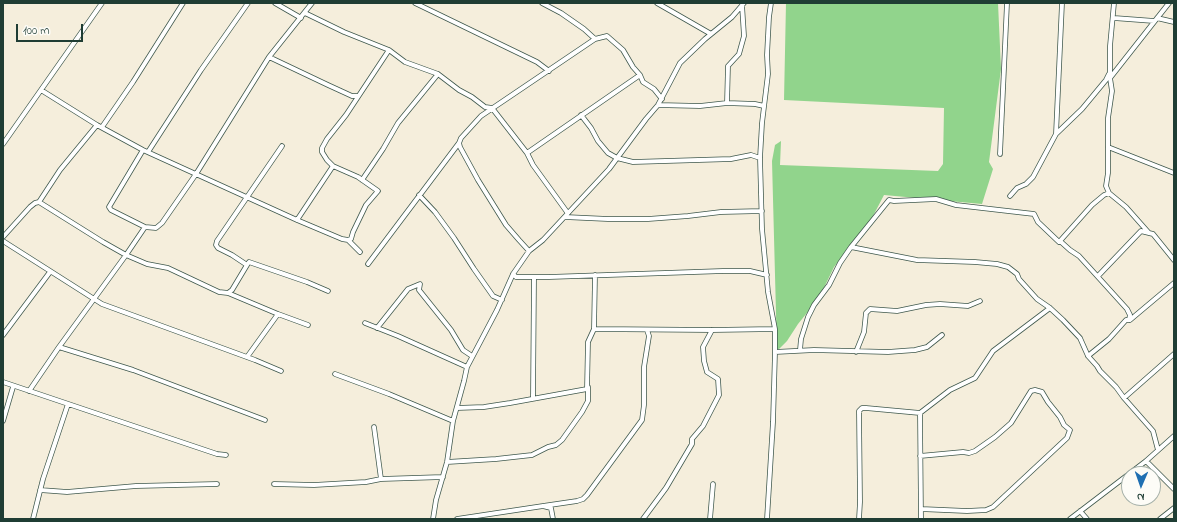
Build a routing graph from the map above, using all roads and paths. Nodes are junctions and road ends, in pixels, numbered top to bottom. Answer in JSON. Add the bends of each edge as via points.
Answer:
{"nodes":[{"id":1,"x":102,"y":3,"type":"edge"},
{"id":2,"x":183,"y":3,"type":"edge"},
{"id":3,"x":248,"y":3,"type":"edge"},
{"id":4,"x":275,"y":3,"type":"edge"},
{"id":5,"x":312,"y":3,"type":"edge"},
{"id":6,"x":414,"y":3,"type":"edge"},
{"id":7,"x":542,"y":3,"type":"edge"},
{"id":8,"x":657,"y":3,"type":"edge"},
{"id":9,"x":771,"y":3,"type":"edge"},
{"id":10,"x":1007,"y":3,"type":"edge"},
{"id":11,"x":1062,"y":3,"type":"edge"},
{"id":12,"x":1114,"y":3,"type":"edge"},
{"id":13,"x":1169,"y":3,"type":"edge"},
{"id":14,"x":743,"y":4,"type":"edge"},
{"id":15,"x":305,"y":13,"type":"junction"},
{"id":16,"x":301,"y":18,"type":"junction"},
{"id":17,"x":1114,"y":18,"type":"junction"},
{"id":18,"x":1156,"y":20,"type":"junction"},
{"id":19,"x":1174,"y":22,"type":"edge"},
{"id":20,"x":711,"y":34,"type":"junction"},
{"id":21,"x":595,"y":39,"type":"junction"},
{"id":22,"x":388,"y":50,"type":"junction"},
{"id":23,"x":269,"y":57,"type":"junction"},
{"id":24,"x":1110,"y":71,"type":"junction"},
{"id":25,"x":549,"y":72,"type":"junction"},
{"id":26,"x":438,"y":74,"type":"junction"},
{"id":27,"x":640,"y":75,"type":"junction"},
{"id":28,"x":1110,"y":78,"type":"junction"},
{"id":29,"x":41,"y":90,"type":"junction"},
{"id":30,"x":358,"y":96,"type":"junction"},
{"id":31,"x":662,"y":99,"type":"junction"},
{"id":32,"x":727,"y":102,"type":"junction"},
{"id":33,"x":658,"y":105,"type":"junction"},
{"id":34,"x":764,"y":106,"type":"junction"},
{"id":35,"x":492,"y":108,"type":"junction"},
{"id":36,"x":581,"y":115,"type":"junction"},
{"id":37,"x":97,"y":125,"type":"junction"},
{"id":38,"x":102,"y":127,"type":"junction"},
{"id":39,"x":1056,"y":134,"type":"junction"},
{"id":40,"x":459,"y":143,"type":"junction"},
{"id":41,"x":3,"y":144,"type":"edge"},
{"id":42,"x":282,"y":146,"type":"dead end"},
{"id":43,"x":1108,"y":147,"type":"junction"},
{"id":44,"x":144,"y":150,"type":"junction"},
{"id":45,"x":148,"y":152,"type":"junction"},
{"id":46,"x":526,"y":153,"type":"junction"},
{"id":47,"x":1000,"y":154,"type":"dead end"},
{"id":48,"x":617,"y":158,"type":"junction"},
{"id":49,"x":760,"y":158,"type":"junction"},
{"id":50,"x":334,"y":166,"type":"junction"},
{"id":51,"x":1174,"y":173,"type":"edge"},
{"id":52,"x":196,"y":174,"type":"junction"},
{"id":53,"x":362,"y":180,"type":"junction"},
{"id":54,"x":1109,"y":193,"type":"junction"},
{"id":55,"x":418,"y":195,"type":"junction"},
{"id":56,"x":1010,"y":196,"type":"dead end"},
{"id":57,"x":247,"y":197,"type":"junction"},
{"id":58,"x":40,"y":202,"type":"junction"},
{"id":59,"x":762,"y":211,"type":"junction"},
{"id":60,"x":566,"y":215,"type":"junction"},
{"id":61,"x":297,"y":220,"type":"junction"},
{"id":62,"x":145,"y":227,"type":"junction"},
{"id":63,"x":1149,"y":233,"type":"junction"},
{"id":64,"x":3,"y":237,"type":"edge"},
{"id":65,"x":348,"y":240,"type":"junction"},
{"id":66,"x":3,"y":241,"type":"edge"},
{"id":67,"x":1060,"y":241,"type":"junction"},
{"id":68,"x":851,"y":247,"type":"junction"},
{"id":69,"x":530,"y":250,"type":"junction"},
{"id":70,"x":360,"y":252,"type":"dead end"},
{"id":71,"x":126,"y":255,"type":"junction"},
{"id":72,"x":1174,"y":260,"type":"edge"},
{"id":73,"x":247,"y":264,"type":"junction"},
{"id":74,"x":368,"y":264,"type":"dead end"},
{"id":75,"x":50,"y":272,"type":"junction"},
{"id":76,"x":513,"y":274,"type":"junction"},
{"id":77,"x":595,"y":275,"type":"junction"},
{"id":78,"x":767,"y":275,"type":"junction"},
{"id":79,"x":1098,"y":276,"type":"junction"},
{"id":80,"x":534,"y":277,"type":"junction"},
{"id":81,"x":1174,"y":283,"type":"edge"},
{"id":82,"x":328,"y":291,"type":"dead end"},
{"id":83,"x":228,"y":293,"type":"junction"},
{"id":84,"x":94,"y":299,"type":"junction"},
{"id":85,"x":502,"y":300,"type":"junction"},
{"id":86,"x":980,"y":301,"type":"dead end"},
{"id":87,"x":1050,"y":308,"type":"junction"},
{"id":88,"x":278,"y":314,"type":"junction"},
{"id":89,"x":1129,"y":320,"type":"junction"},
{"id":90,"x":365,"y":323,"type":"dead end"},
{"id":91,"x":308,"y":325,"type":"dead end"},
{"id":92,"x":377,"y":328,"type":"junction"},
{"id":93,"x":594,"y":329,"type":"junction"},
{"id":94,"x":775,"y":329,"type":"junction"},
{"id":95,"x":647,"y":330,"type":"junction"},
{"id":96,"x":712,"y":330,"type":"junction"},
{"id":97,"x":3,"y":335,"type":"edge"},
{"id":98,"x":942,"y":335,"type":"dead end"},
{"id":99,"x":59,"y":347,"type":"junction"},
{"id":100,"x":800,"y":350,"type":"junction"},
{"id":101,"x":775,"y":352,"type":"junction"},
{"id":102,"x":856,"y":352,"type":"junction"},
{"id":103,"x":1174,"y":354,"type":"edge"},
{"id":104,"x":472,"y":356,"type":"junction"},
{"id":105,"x":1088,"y":356,"type":"junction"},
{"id":106,"x":247,"y":357,"type":"junction"},
{"id":107,"x":467,"y":367,"type":"junction"},
{"id":108,"x":281,"y":371,"type":"dead end"},
{"id":109,"x":335,"y":374,"type":"dead end"},
{"id":110,"x":3,"y":382,"type":"edge"},
{"id":111,"x":588,"y":384,"type":"junction"},
{"id":112,"x":13,"y":387,"type":"junction"},
{"id":113,"x":29,"y":391,"type":"junction"},
{"id":114,"x":533,"y":398,"type":"junction"},
{"id":115,"x":1124,"y":398,"type":"junction"},
{"id":116,"x":68,"y":404,"type":"junction"},
{"id":117,"x":457,"y":408,"type":"junction"},
{"id":118,"x":920,"y":413,"type":"junction"},
{"id":119,"x":265,"y":420,"type":"dead end"},
{"id":120,"x":3,"y":421,"type":"edge"},
{"id":121,"x":454,"y":421,"type":"junction"},
{"id":122,"x":374,"y":427,"type":"dead end"},
{"id":123,"x":1174,"y":436,"type":"edge"},
{"id":124,"x":1158,"y":450,"type":"junction"},
{"id":125,"x":226,"y":455,"type":"dead end"},
{"id":126,"x":920,"y":456,"type":"junction"},
{"id":127,"x":1146,"y":461,"type":"junction"},
{"id":128,"x":447,"y":462,"type":"junction"},
{"id":129,"x":1139,"y":466,"type":"edge"},
{"id":130,"x":443,"y":477,"type":"junction"},
{"id":131,"x":381,"y":479,"type":"junction"},
{"id":132,"x":1121,"y":480,"type":"edge"},
{"id":133,"x":217,"y":484,"type":"dead end"},
{"id":134,"x":274,"y":484,"type":"dead end"},
{"id":135,"x":713,"y":484,"type":"dead end"},
{"id":136,"x":1174,"y":489,"type":"edge"},
{"id":137,"x":40,"y":490,"type":"junction"},
{"id":138,"x":543,"y":506,"type":"junction"},
{"id":139,"x":1174,"y":508,"type":"edge"},
{"id":140,"x":921,"y":509,"type":"junction"},
{"id":141,"x":1080,"y":512,"type":"junction"},
{"id":142,"x":493,"y":517,"type":"edge"},
{"id":143,"x":33,"y":519,"type":"edge"},
{"id":144,"x":433,"y":519,"type":"edge"},
{"id":145,"x":457,"y":519,"type":"edge"},
{"id":146,"x":553,"y":519,"type":"edge"},
{"id":147,"x":643,"y":519,"type":"edge"},
{"id":148,"x":710,"y":519,"type":"edge"},
{"id":149,"x":767,"y":519,"type":"edge"},
{"id":150,"x":859,"y":519,"type":"edge"},
{"id":151,"x":921,"y":519,"type":"edge"},
{"id":152,"x":1070,"y":519,"type":"edge"},
{"id":153,"x":1087,"y":519,"type":"edge"},
{"id":154,"x":1160,"y":519,"type":"edge"}],
"edges":[{"from":1,"to":29,"type":"street"},
{"from":2,"to":38,"type":"street"},
{"from":3,"to":45,"type":"street"},
{"from":4,"to":16,"type":"street"},
{"from":5,"to":15,"type":"street"},
{"from":6,"to":25,"type":"street","via":[[537,62]]},
{"from":7,"to":21,"type":"street","via":[[561,13]]},
{"from":8,"to":20,"type":"street"},
{"from":9,"to":34,"type":"street"},
{"from":10,"to":47,"type":"street"},
{"from":11,"to":39,"type":"street"},
{"from":12,"to":17,"type":"street"},
{"from":13,"to":18,"type":"street"},
{"from":14,"to":20,"type":"street"},
{"from":14,"to":32,"type":"street","via":[[744,36],[739,54],[728,66]]},
{"from":15,"to":16,"type":"street"},
{"from":15,"to":22,"type":"street"},
{"from":16,"to":23,"type":"street"},
{"from":17,"to":18,"type":"street"},
{"from":17,"to":24,"type":"street"},
{"from":18,"to":19,"type":"street"},
{"from":18,"to":28,"type":"street"},
{"from":20,"to":31,"type":"street","via":[[680,63]]},
{"from":21,"to":25,"type":"street"},
{"from":21,"to":27,"type":"street","via":[[607,36],[623,50]]},
{"from":22,"to":26,"type":"street","via":[[405,62]]},
{"from":22,"to":30,"type":"street"},
{"from":23,"to":30,"type":"street","via":[[352,96]]},
{"from":23,"to":52,"type":"street"},
{"from":24,"to":28,"type":"street"},
{"from":24,"to":39,"type":"street","via":[[1106,80],[1082,109]]},
{"from":25,"to":35,"type":"street"},
{"from":26,"to":35,"type":"street","via":[[485,107]]},
{"from":26,"to":53,"type":"street","via":[[398,123]]},
{"from":27,"to":31,"type":"street","via":[[642,82],[654,89]]},
{"from":27,"to":36,"type":"street"},
{"from":28,"to":43,"type":"street","via":[[1112,91],[1108,118]]},
{"from":29,"to":37,"type":"street"},
{"from":29,"to":41,"type":"street"},
{"from":30,"to":50,"type":"street","via":[[322,148],[326,160]]},
{"from":31,"to":33,"type":"street"},
{"from":32,"to":33,"type":"street","via":[[700,106]]},
{"from":32,"to":34,"type":"street"},
{"from":33,"to":48,"type":"street"},
{"from":34,"to":49,"type":"street"},
{"from":35,"to":40,"type":"street","via":[[481,116]]},
{"from":35,"to":46,"type":"street"},
{"from":36,"to":46,"type":"street"},
{"from":36,"to":48,"type":"street","via":[[608,153]]},
{"from":37,"to":38,"type":"street"},
{"from":37,"to":58,"type":"street","via":[[60,170]]},
{"from":38,"to":44,"type":"street"},
{"from":39,"to":56,"type":"street","via":[[1033,177]]},
{"from":40,"to":55,"type":"street"},
{"from":40,"to":69,"type":"street","via":[[506,225]]},
{"from":42,"to":57,"type":"street"},
{"from":43,"to":51,"type":"street"},
{"from":43,"to":54,"type":"street","via":[[1106,186]]},
{"from":44,"to":45,"type":"street"},
{"from":44,"to":62,"type":"street","via":[[109,207]]},
{"from":45,"to":52,"type":"street"},
{"from":46,"to":60,"type":"street"},
{"from":48,"to":49,"type":"street","via":[[632,162],[731,159],[751,155]]},
{"from":48,"to":60,"type":"street"},
{"from":49,"to":59,"type":"street"},
{"from":50,"to":53,"type":"street"},
{"from":50,"to":61,"type":"street"},
{"from":52,"to":57,"type":"street"},
{"from":52,"to":62,"type":"street","via":[[159,226]]},
{"from":53,"to":65,"type":"street","via":[[378,192],[366,205]]},
{"from":54,"to":63,"type":"street","via":[[1126,207]]},
{"from":54,"to":67,"type":"street","via":[[1092,205]]},
{"from":55,"to":74,"type":"street"},
{"from":55,"to":85,"type":"street","via":[[436,212],[493,296]]},
{"from":57,"to":61,"type":"street"},
{"from":57,"to":73,"type":"street","via":[[216,245]]},
{"from":58,"to":64,"type":"street","via":[[30,207]]},
{"from":58,"to":71,"type":"street"},
{"from":59,"to":60,"type":"street","via":[[648,219]]},
{"from":59,"to":78,"type":"street"},
{"from":60,"to":69,"type":"street"},
{"from":61,"to":65,"type":"street"},
{"from":62,"to":71,"type":"street"},
{"from":63,"to":72,"type":"street","via":[[1153,234]]},
{"from":63,"to":79,"type":"street","via":[[1141,231]]},
{"from":65,"to":70,"type":"street"},
{"from":66,"to":75,"type":"street"},
{"from":67,"to":68,"type":"street","via":[[1038,222],[1034,214],[956,205],[936,199],[894,202],[889,200]]},
{"from":67,"to":79,"type":"street"},
{"from":68,"to":87,"type":"street","via":[[917,260],[976,262],[1008,267],[1037,299]]},
{"from":68,"to":100,"type":"street","via":[[808,317]]},
{"from":69,"to":76,"type":"street"},
{"from":71,"to":83,"type":"street","via":[[147,264],[168,268],[213,289]]},
{"from":71,"to":84,"type":"street"},
{"from":73,"to":82,"type":"street","via":[[253,263]]},
{"from":73,"to":83,"type":"street"},
{"from":75,"to":84,"type":"street"},
{"from":75,"to":97,"type":"street"},
{"from":76,"to":80,"type":"street","via":[[516,277]]},
{"from":76,"to":85,"type":"street"},
{"from":77,"to":78,"type":"street","via":[[744,271]]},
{"from":77,"to":80,"type":"street"},
{"from":77,"to":93,"type":"street"},
{"from":78,"to":94,"type":"street"},
{"from":79,"to":89,"type":"street","via":[[1127,309]]},
{"from":80,"to":114,"type":"street"},
{"from":81,"to":89,"type":"street"},
{"from":83,"to":88,"type":"street"},
{"from":84,"to":99,"type":"street"},
{"from":84,"to":106,"type":"street","via":[[119,311]]},
{"from":85,"to":104,"type":"street"},
{"from":86,"to":102,"type":"street","via":[[968,306],[940,304],[897,311],[870,309],[866,313],[864,332]]},
{"from":87,"to":105,"type":"street","via":[[1080,338]]},
{"from":87,"to":118,"type":"street","via":[[993,351],[975,378],[950,390]]},
{"from":88,"to":91,"type":"street"},
{"from":88,"to":106,"type":"street"},
{"from":89,"to":105,"type":"street"},
{"from":90,"to":92,"type":"street"},
{"from":92,"to":104,"type":"street","via":[[408,289],[420,284],[419,290],[451,330],[463,350]]},
{"from":92,"to":107,"type":"street"},
{"from":93,"to":95,"type":"street"},
{"from":93,"to":111,"type":"street","via":[[588,342]]},
{"from":94,"to":96,"type":"street"},
{"from":94,"to":101,"type":"street"},
{"from":95,"to":96,"type":"street"},
{"from":95,"to":138,"type":"street","via":[[649,336],[644,367],[642,420],[587,496],[577,501]]},
{"from":96,"to":147,"type":"street","via":[[703,347],[704,361],[707,372],[718,379],[719,395],[666,488]]},
{"from":98,"to":102,"type":"street","via":[[927,347],[915,350]]},
{"from":99,"to":113,"type":"street"},
{"from":99,"to":119,"type":"street","via":[[133,370]]},
{"from":100,"to":101,"type":"street"},
{"from":100,"to":102,"type":"street"},
{"from":101,"to":149,"type":"street"},
{"from":103,"to":115,"type":"street"},
{"from":104,"to":107,"type":"street"},
{"from":105,"to":115,"type":"street"},
{"from":106,"to":108,"type":"street"},
{"from":107,"to":117,"type":"street"},
{"from":109,"to":121,"type":"street"},
{"from":110,"to":112,"type":"street"},
{"from":111,"to":114,"type":"street","via":[[588,389]]},
{"from":111,"to":128,"type":"street","via":[[588,402],[556,445],[532,455],[496,460]]},
{"from":112,"to":113,"type":"street"},
{"from":112,"to":120,"type":"street"},
{"from":113,"to":116,"type":"street"},
{"from":114,"to":117,"type":"street","via":[[484,407]]},
{"from":115,"to":124,"type":"street","via":[[1153,431]]},
{"from":116,"to":125,"type":"street"},
{"from":116,"to":137,"type":"street"},
{"from":117,"to":121,"type":"street"},
{"from":118,"to":126,"type":"street"},
{"from":118,"to":150,"type":"street","via":[[866,408],[860,411]]},
{"from":121,"to":128,"type":"street"},
{"from":122,"to":131,"type":"street"},
{"from":123,"to":124,"type":"street"},
{"from":124,"to":127,"type":"street"},
{"from":126,"to":140,"type":"street"},
{"from":126,"to":140,"type":"street","via":[[975,451],[1011,423],[1031,391],[1035,390],[1042,392],[1070,430],[1067,438],[993,507],[967,511]]},
{"from":127,"to":129,"type":"street"},
{"from":127,"to":136,"type":"street"},
{"from":128,"to":130,"type":"street"},
{"from":130,"to":131,"type":"street"},
{"from":130,"to":144,"type":"street"},
{"from":131,"to":134,"type":"street","via":[[314,485]]},
{"from":132,"to":141,"type":"street"},
{"from":133,"to":137,"type":"street","via":[[68,492]]},
{"from":135,"to":148,"type":"street"},
{"from":137,"to":143,"type":"street"},
{"from":138,"to":142,"type":"street"},
{"from":138,"to":146,"type":"street","via":[[551,508]]},
{"from":139,"to":154,"type":"street"},
{"from":140,"to":151,"type":"street"},
{"from":141,"to":152,"type":"street"},
{"from":141,"to":153,"type":"street"},
{"from":142,"to":145,"type":"street"}]}
